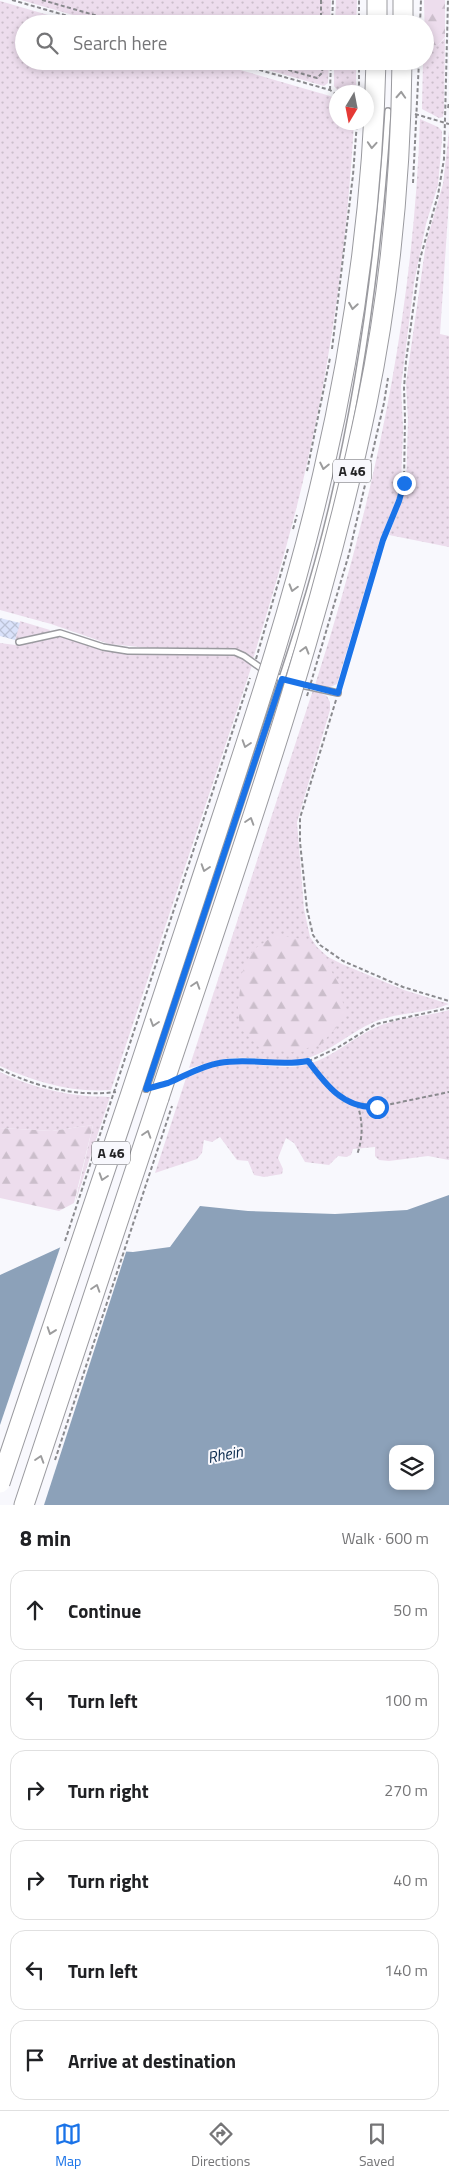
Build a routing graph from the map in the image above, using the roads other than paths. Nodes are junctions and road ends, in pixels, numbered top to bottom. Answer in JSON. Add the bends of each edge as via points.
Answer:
{"nodes":[{"id":1,"x":377,"y":0,"type":"edge"},
{"id":2,"x":403,"y":0,"type":"edge"},
{"id":3,"x":377,"y":15,"type":"edge"},
{"id":4,"x":403,"y":15,"type":"edge"},
{"id":5,"x":376,"y":70,"type":"edge"},
{"id":6,"x":402,"y":70,"type":"edge"},
{"id":7,"x":388,"y":111,"type":"dead end"},
{"id":8,"x":19,"y":642,"type":"dead end"},
{"id":9,"x":282,"y":679,"type":"junction"},
{"id":10,"x":338,"y":693,"type":"road end"},
{"id":11,"x":146,"y":1089,"type":"dead end"},
{"id":12,"x":0,"y":1483,"type":"edge"},
{"id":13,"x":24,"y":1505,"type":"edge"}],
"edges":[{"from":1,"to":3,"type":"highway"},
{"from":2,"to":4,"type":"highway"},
{"from":5,"to":12,"type":"highway","number":"A 46","one_way":true,"bridge":true,"via":[[372,147],[356,290],[339,395],[306,541],[268,676]]},
{"from":13,"to":6,"type":"highway","number":"A 46","one_way":true,"bridge":true,"via":[[295,685],[333,552],[367,400],[384,295],[399,151]]},
{"from":7,"to":9,"type":"lane","via":[[379,236],[362,362],[333,505]]},
{"from":8,"to":9,"type":"lane","via":[[60,633],[128,651],[235,652]]},
{"from":9,"to":10,"type":"lane"},
{"from":9,"to":11,"type":"lane"}]}
